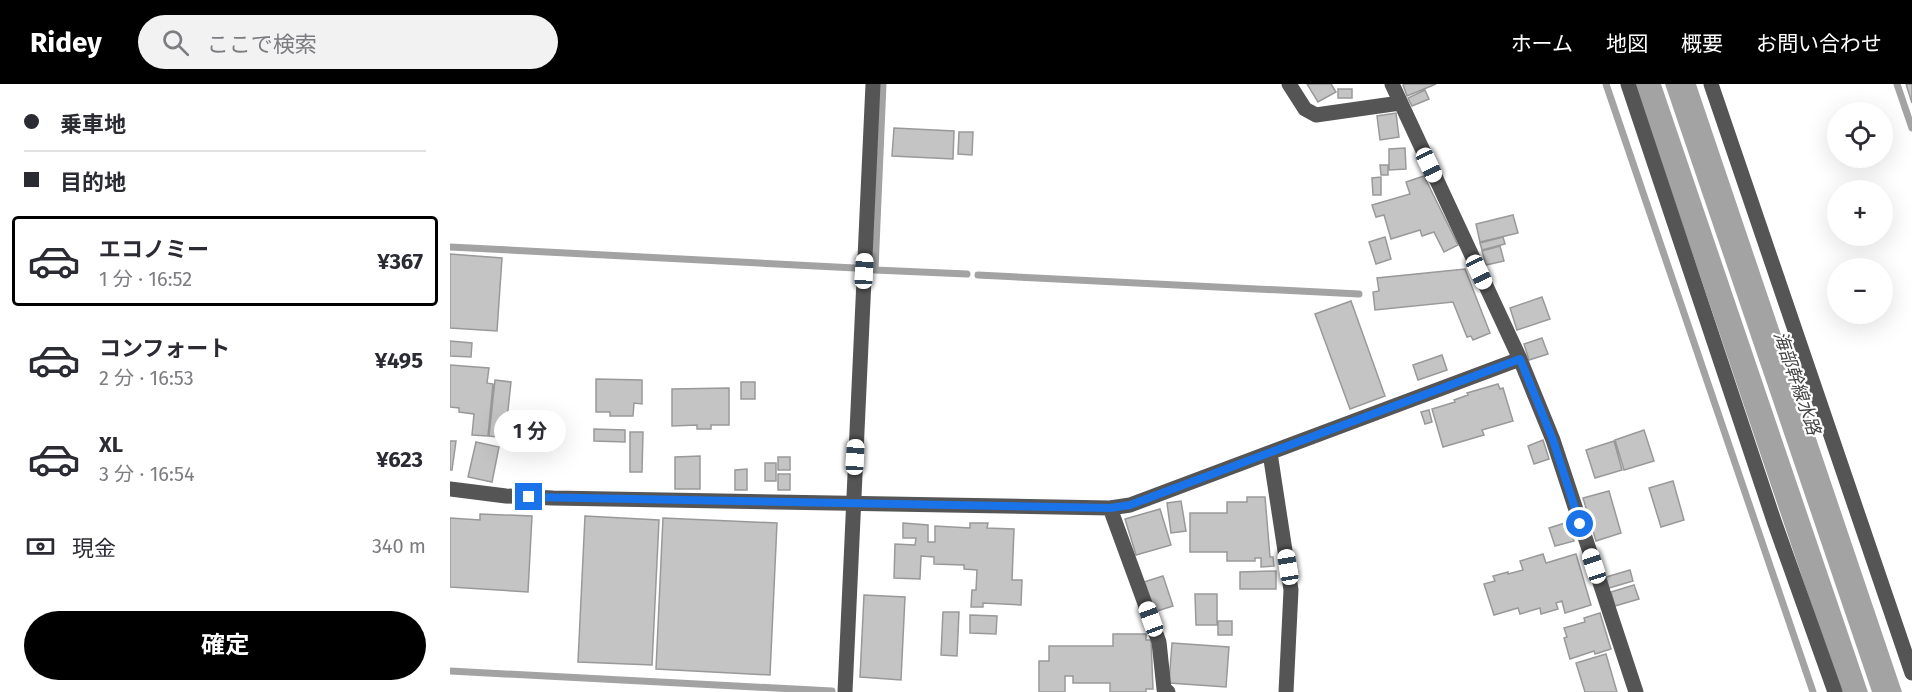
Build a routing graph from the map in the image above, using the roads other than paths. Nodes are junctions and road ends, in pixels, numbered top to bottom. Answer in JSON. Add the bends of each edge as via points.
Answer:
{"nodes":[{"id":1,"x":873,"y":84,"type":"edge"},
{"id":2,"x":1289,"y":84,"type":"edge"},
{"id":3,"x":1392,"y":84,"type":"edge"},
{"id":4,"x":1628,"y":84,"type":"edge"},
{"id":5,"x":1711,"y":84,"type":"edge"},
{"id":6,"x":1400,"y":103,"type":"junction"},
{"id":7,"x":1520,"y":359,"type":"junction"},
{"id":8,"x":1270,"y":453,"type":"junction"},
{"id":9,"x":450,"y":489,"type":"edge"},
{"id":10,"x":853,"y":504,"type":"junction"},
{"id":11,"x":1110,"y":508,"type":"junction"},
{"id":12,"x":1912,"y":673,"type":"edge"},
{"id":13,"x":844,"y":692,"type":"edge"},
{"id":14,"x":1167,"y":692,"type":"edge"},
{"id":15,"x":1286,"y":692,"type":"edge"},
{"id":16,"x":1636,"y":692,"type":"edge"},
{"id":17,"x":1835,"y":692,"type":"edge"}],
"edges":[{"from":1,"to":10,"type":"street"},
{"from":2,"to":6,"type":"street","via":[[1305,109],[1316,115]]},
{"from":3,"to":6,"type":"street"},
{"from":4,"to":17,"type":"street"},
{"from":5,"to":12,"type":"street"},
{"from":6,"to":7,"type":"street"},
{"from":7,"to":8,"type":"street"},
{"from":7,"to":16,"type":"street","via":[[1553,440]]},
{"from":8,"to":11,"type":"street","via":[[1130,505]]},
{"from":8,"to":15,"type":"street","via":[[1291,590]]},
{"from":9,"to":10,"type":"street","via":[[553,498]]},
{"from":10,"to":11,"type":"street"},
{"from":10,"to":13,"type":"street"},
{"from":11,"to":14,"type":"street","via":[[1159,642]]}]}
